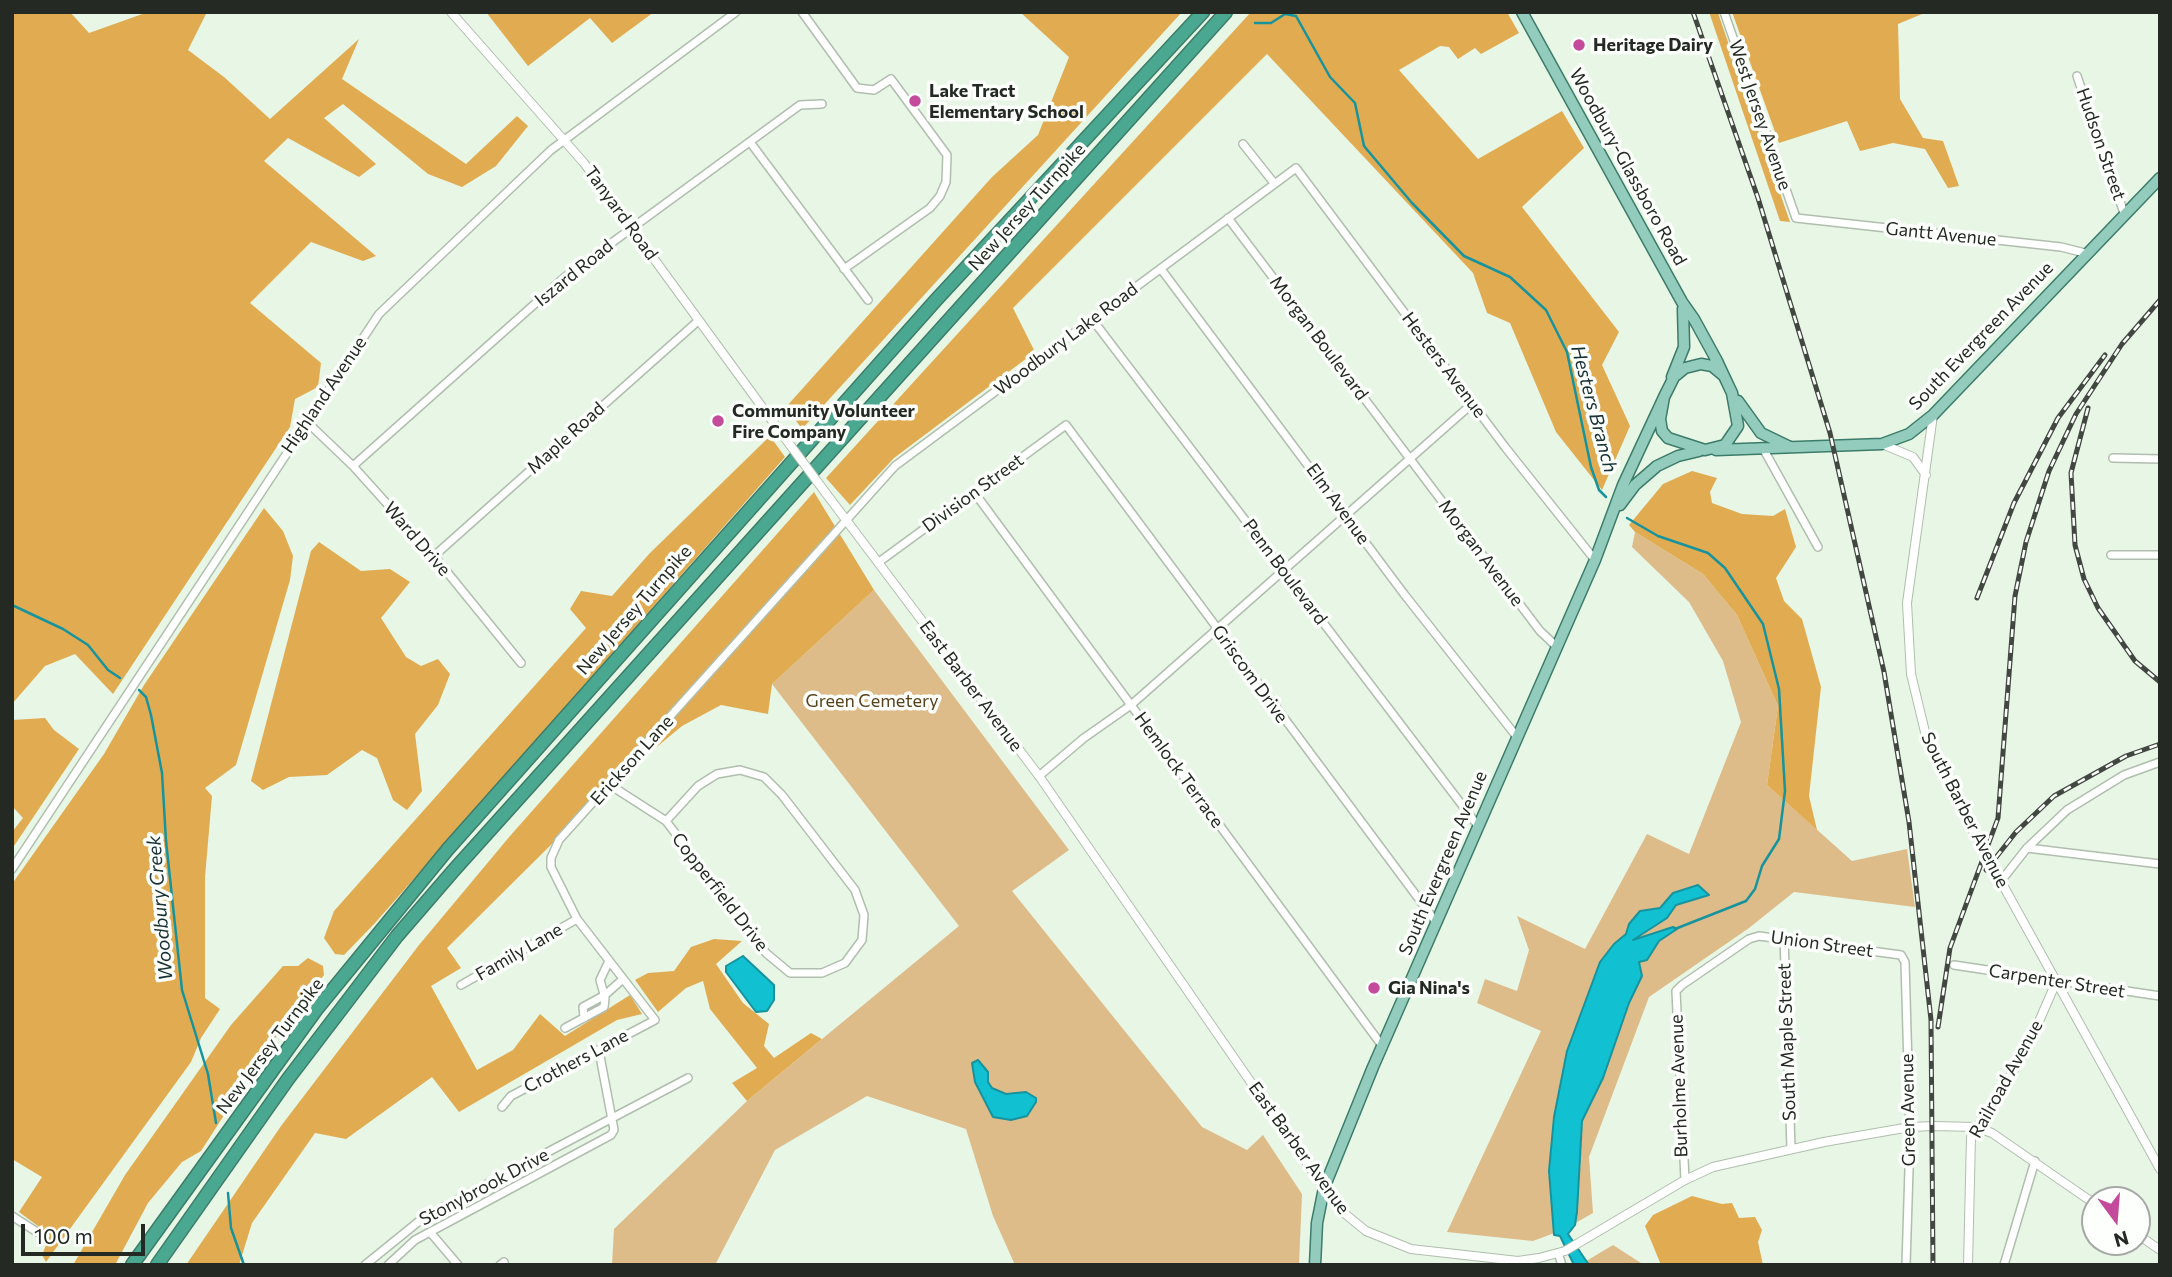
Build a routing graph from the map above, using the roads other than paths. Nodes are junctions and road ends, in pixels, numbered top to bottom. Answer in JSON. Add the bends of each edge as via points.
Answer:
{"nodes":[{"id":1,"x":451,"y":12,"type":"edge"},
{"id":2,"x":802,"y":12,"type":"edge"},
{"id":3,"x":1203,"y":12,"type":"edge"},
{"id":4,"x":1226,"y":12,"type":"edge"},
{"id":5,"x":1522,"y":12,"type":"edge"},
{"id":6,"x":1724,"y":12,"type":"edge"},
{"id":7,"x":730,"y":14,"type":"edge"},
{"id":8,"x":2077,"y":76,"type":"dead end"},
{"id":9,"x":822,"y":104,"type":"dead end"},
{"id":10,"x":566,"y":140,"type":"junction"},
{"id":11,"x":750,"y":142,"type":"junction"},
{"id":12,"x":1243,"y":144,"type":"dead end"},
{"id":13,"x":1296,"y":168,"type":"joint"},
{"id":14,"x":2160,"y":178,"type":"edge"},
{"id":15,"x":1274,"y":183,"type":"junction"},
{"id":16,"x":2124,"y":213,"type":"junction"},
{"id":17,"x":1228,"y":218,"type":"junction"},
{"id":18,"x":1796,"y":218,"type":"joint"},
{"id":19,"x":632,"y":228,"type":"junction"},
{"id":20,"x":2085,"y":253,"type":"junction"},
{"id":21,"x":844,"y":269,"type":"junction"},
{"id":22,"x":1161,"y":269,"type":"junction"},
{"id":23,"x":867,"y":300,"type":"dead end"},
{"id":24,"x":1682,"y":303,"type":"junction"},
{"id":25,"x":1092,"y":319,"type":"junction"},
{"id":26,"x":698,"y":321,"type":"junction"},
{"id":27,"x":1724,"y":376,"type":"junction"},
{"id":28,"x":1669,"y":385,"type":"junction"},
{"id":29,"x":1732,"y":393,"type":"junction"},
{"id":30,"x":1664,"y":397,"type":"junction"},
{"id":31,"x":1473,"y":403,"type":"junction"},
{"id":32,"x":1933,"y":415,"type":"junction"},
{"id":33,"x":306,"y":421,"type":"junction"},
{"id":34,"x":1066,"y":425,"type":"joint"},
{"id":35,"x":776,"y":426,"type":"joint"},
{"id":36,"x":1882,"y":444,"type":"junction"},
{"id":37,"x":1795,"y":449,"type":"junction"},
{"id":38,"x":1709,"y":450,"type":"junction"},
{"id":39,"x":1763,"y":450,"type":"junction"},
{"id":40,"x":1410,"y":458,"type":"junction"},
{"id":41,"x":2113,"y":458,"type":"dead end"},
{"id":42,"x":2160,"y":459,"type":"edge"},
{"id":43,"x":353,"y":467,"type":"junction"},
{"id":44,"x":1926,"y":475,"type":"junction"},
{"id":45,"x":974,"y":492,"type":"junction"},
{"id":46,"x":1347,"y":514,"type":"junction"},
{"id":47,"x":848,"y":521,"type":"junction"},
{"id":48,"x":1610,"y":521,"type":"junction"},
{"id":49,"x":1818,"y":547,"type":"dead end"},
{"id":50,"x":2111,"y":555,"type":"dead end"},
{"id":51,"x":2160,"y":555,"type":"edge"},
{"id":52,"x":434,"y":556,"type":"junction"},
{"id":53,"x":1595,"y":560,"type":"junction"},
{"id":54,"x":879,"y":562,"type":"junction"},
{"id":55,"x":1284,"y":571,"type":"junction"},
{"id":56,"x":1218,"y":630,"type":"junction"},
{"id":57,"x":1556,"y":646,"type":"junction"},
{"id":58,"x":521,"y":663,"type":"dead end"},
{"id":59,"x":1131,"y":705,"type":"junction"},
{"id":60,"x":1517,"y":737,"type":"junction"},
{"id":61,"x":2160,"y":762,"type":"edge"},
{"id":62,"x":1039,"y":776,"type":"junction"},
{"id":63,"x":610,"y":785,"type":"junction"},
{"id":64,"x":666,"y":821,"type":"junction"},
{"id":65,"x":1478,"y":826,"type":"junction"},
{"id":66,"x":2027,"y":848,"type":"junction"},
{"id":67,"x":2160,"y":864,"type":"edge"},
{"id":68,"x":12,"y":869,"type":"edge"},
{"id":69,"x":2001,"y":881,"type":"junction"},
{"id":70,"x":577,"y":919,"type":"junction"},
{"id":71,"x":1436,"y":922,"type":"junction"},
{"id":72,"x":1784,"y":937,"type":"junction"},
{"id":73,"x":1901,"y":955,"type":"joint"},
{"id":74,"x":609,"y":961,"type":"junction"},
{"id":75,"x":1954,"y":965,"type":"dead end"},
{"id":76,"x":623,"y":979,"type":"junction"},
{"id":77,"x":2057,"y":981,"type":"junction"},
{"id":78,"x":461,"y":985,"type":"dead end"},
{"id":79,"x":1676,"y":991,"type":"joint"},
{"id":80,"x":605,"y":995,"type":"junction"},
{"id":81,"x":2160,"y":996,"type":"edge"},
{"id":82,"x":654,"y":1020,"type":"joint"},
{"id":83,"x":565,"y":1028,"type":"dead end"},
{"id":84,"x":1384,"y":1048,"type":"junction"},
{"id":85,"x":598,"y":1051,"type":"junction"},
{"id":86,"x":688,"y":1078,"type":"dead end"},
{"id":87,"x":502,"y":1107,"type":"dead end"},
{"id":88,"x":611,"y":1121,"type":"junction"},
{"id":89,"x":1910,"y":1127,"type":"junction"},
{"id":90,"x":1975,"y":1127,"type":"junction"},
{"id":91,"x":1791,"y":1148,"type":"junction"},
{"id":92,"x":2035,"y":1161,"type":"junction"},
{"id":93,"x":2160,"y":1169,"type":"edge"},
{"id":94,"x":1685,"y":1180,"type":"junction"},
{"id":95,"x":1324,"y":1188,"type":"junction"},
{"id":96,"x":2081,"y":1194,"type":"edge"},
{"id":97,"x":12,"y":1216,"type":"edge"},
{"id":98,"x":430,"y":1232,"type":"junction"},
{"id":99,"x":40,"y":1234,"type":"dead end"},
{"id":100,"x":1562,"y":1252,"type":"junction"},
{"id":101,"x":1490,"y":1262,"type":"edge"},
{"id":102,"x":132,"y":1265,"type":"edge"},
{"id":103,"x":157,"y":1265,"type":"edge"},
{"id":104,"x":365,"y":1265,"type":"edge"},
{"id":105,"x":388,"y":1265,"type":"edge"},
{"id":106,"x":458,"y":1265,"type":"edge"},
{"id":107,"x":1315,"y":1265,"type":"edge"},
{"id":108,"x":1562,"y":1265,"type":"edge"},
{"id":109,"x":1906,"y":1265,"type":"edge"},
{"id":110,"x":1968,"y":1265,"type":"edge"},
{"id":111,"x":2004,"y":1265,"type":"edge"}],
"edges":[{"from":1,"to":10,"type":"street","name":"Tanyard Road"},
{"from":2,"to":21,"type":"street","via":[[857,88],[874,90],[891,79],[947,155],[940,197]]},
{"from":3,"to":102,"type":"highway","name":"New Jersey Turnpike","via":[[936,300],[447,849],[316,1010]]},
{"from":4,"to":103,"type":"highway","name":"New Jersey Turnpike","via":[[646,653],[397,936],[288,1079]]},
{"from":5,"to":24,"type":"main road","name":"Woodbury-Glassboro Road"},
{"from":6,"to":18,"type":"street","name":"West Jersey Avenue"},
{"from":7,"to":10,"type":"street","name":"Highland Avenue"},
{"from":8,"to":16,"type":"street","name":"Hudson Street"},
{"from":9,"to":11,"type":"street","name":"Iszard Road","via":[[800,105]]},
{"from":10,"to":19,"type":"street","name":"Tanyard Road"},
{"from":10,"to":33,"type":"street","name":"Highland Avenue","via":[[392,299]]},
{"from":11,"to":19,"type":"street","name":"Iszard Road"},
{"from":11,"to":21,"type":"street"},
{"from":12,"to":15,"type":"street"},
{"from":13,"to":15,"type":"street","name":"Woodbury Lake Road"},
{"from":13,"to":31,"type":"street","name":"Hesters Avenue"},
{"from":14,"to":16,"type":"main road","name":"South Evergreen Avenue"},
{"from":15,"to":17,"type":"street","name":"Woodbury Lake Road"},
{"from":16,"to":20,"type":"main road","name":"South Evergreen Avenue"},
{"from":17,"to":22,"type":"street","name":"Woodbury Lake Road"},
{"from":17,"to":40,"type":"street","name":"Morgan Boulevard"},
{"from":18,"to":20,"type":"street","name":"Gantt Avenue"},
{"from":19,"to":26,"type":"street","name":"Tanyard Road"},
{"from":19,"to":43,"type":"street","name":"Iszard Road","via":[[565,277]]},
{"from":20,"to":32,"type":"main road","name":"South Evergreen Avenue"},
{"from":21,"to":23,"type":"street"},
{"from":22,"to":25,"type":"street","name":"Woodbury Lake Road"},
{"from":22,"to":46,"type":"street","name":"Elm Avenue"},
{"from":24,"to":27,"type":"main road","name":"Woodbury-Glassboro Road"},
{"from":24,"to":28,"type":"main road","name":"Woodbury-Glassboro Road","via":[[1686,334]]},
{"from":25,"to":47,"type":"street","name":"Woodbury Lake Road","via":[[895,466]]},
{"from":25,"to":55,"type":"street","name":"Penn Boulevard"},
{"from":26,"to":35,"type":"street","name":"Tanyard Road"},
{"from":26,"to":52,"type":"street","name":"Maple Road"},
{"from":27,"to":28,"type":"main road","via":[[1712,366],[1694,365],[1678,372]]},
{"from":27,"to":29,"type":"main road"},
{"from":28,"to":30,"type":"main road"},
{"from":29,"to":37,"type":"main road","name":"South Evergreen Avenue","via":[[1761,433]]},
{"from":29,"to":38,"type":"main road","via":[[1738,426],[1729,441]]},
{"from":30,"to":38,"type":"main road","via":[[1660,425],[1665,435],[1683,446]]},
{"from":30,"to":48,"type":"main road","name":"South Evergreen Avenue"},
{"from":31,"to":40,"type":"street"},
{"from":31,"to":53,"type":"street","name":"Hesters Avenue"},
{"from":32,"to":36,"type":"main road","name":"South Evergreen Avenue","via":[[1909,434]]},
{"from":32,"to":44,"type":"street","name":"South Barber Avenue"},
{"from":33,"to":43,"type":"street","name":"Ward Drive"},
{"from":33,"to":68,"type":"street","name":"Highland Avenue"},
{"from":34,"to":45,"type":"street","name":"Division Street"},
{"from":34,"to":56,"type":"street","name":"Griscom Drive"},
{"from":35,"to":47,"type":"street","name":"East Barber Avenue","bridge":true},
{"from":36,"to":37,"type":"main road","name":"South Evergreen Avenue"},
{"from":36,"to":44,"type":"street","via":[[1913,457]]},
{"from":37,"to":39,"type":"main road","name":"South Evergreen Avenue"},
{"from":38,"to":39,"type":"main road","name":"South Evergreen Avenue"},
{"from":38,"to":48,"type":"main road","name":"South Evergreen Avenue","via":[[1667,460],[1647,473]]},
{"from":39,"to":49,"type":"street"},
{"from":40,"to":46,"type":"street"},
{"from":40,"to":57,"type":"street","name":"Morgan Avenue"},
{"from":41,"to":42,"type":"street"},
{"from":43,"to":52,"type":"street","name":"Ward Drive"},
{"from":44,"to":69,"type":"street","name":"South Barber Avenue","via":[[1907,603],[1915,698],[1931,748]]},
{"from":45,"to":54,"type":"street","name":"Division Street"},
{"from":45,"to":59,"type":"street","name":"Hemlock Terrace"},
{"from":46,"to":55,"type":"street"},
{"from":46,"to":60,"type":"street","name":"Elm Avenue"},
{"from":47,"to":54,"type":"street","name":"East Barber Avenue"},
{"from":47,"to":63,"type":"street","name":"Erickson Lane"},
{"from":48,"to":53,"type":"main road","name":"South Evergreen Avenue"},
{"from":50,"to":51,"type":"street"},
{"from":52,"to":58,"type":"street","name":"Ward Drive"},
{"from":53,"to":57,"type":"main road","name":"South Evergreen Avenue"},
{"from":54,"to":62,"type":"street","name":"East Barber Avenue"},
{"from":55,"to":56,"type":"street"},
{"from":55,"to":65,"type":"street","name":"Penn Boulevard"},
{"from":56,"to":59,"type":"street"},
{"from":56,"to":71,"type":"street","name":"Griscom Drive"},
{"from":57,"to":60,"type":"main road","name":"South Evergreen Avenue"},
{"from":59,"to":62,"type":"street"},
{"from":59,"to":84,"type":"street","name":"Hemlock Terrace"},
{"from":60,"to":65,"type":"main road","name":"South Evergreen Avenue"},
{"from":61,"to":66,"type":"street","via":[[2091,793]]},
{"from":62,"to":95,"type":"street","name":"East Barber Avenue"},
{"from":63,"to":64,"type":"street","name":"Copperfield Drive"},
{"from":63,"to":70,"type":"street","name":"Erickson Lane","via":[[559,841],[551,858],[551,867]]},
{"from":64,"to":64,"type":"street","name":"Copperfield Drive","via":[[766,953],[790,973],[822,973],[845,963],[862,940],[864,915],[855,890],[764,777],[740,770],[717,774],[698,786]]},
{"from":65,"to":71,"type":"main road","name":"South Evergreen Avenue"},
{"from":66,"to":67,"type":"street"},
{"from":66,"to":69,"type":"street"},
{"from":69,"to":77,"type":"street","name":"South Barber Avenue"},
{"from":70,"to":74,"type":"street","name":"Erickson Lane"},
{"from":70,"to":78,"type":"street","name":"Family Lane"},
{"from":71,"to":84,"type":"main road","name":"South Evergreen Avenue"},
{"from":72,"to":73,"type":"street","name":"Union Street"},
{"from":72,"to":79,"type":"street","name":"Union Street","via":[[1749,939]]},
{"from":72,"to":91,"type":"street","name":"South Maple Street"},
{"from":73,"to":89,"type":"street","name":"Green Avenue","via":[[1905,962]]},
{"from":74,"to":76,"type":"street","name":"Erickson Lane"},
{"from":74,"to":80,"type":"street","via":[[600,980]]},
{"from":75,"to":77,"type":"street","name":"Carpenter Street"},
{"from":76,"to":80,"type":"street"},
{"from":76,"to":82,"type":"street","name":"Erickson Lane"},
{"from":77,"to":81,"type":"street","name":"Carpenter Street"},
{"from":77,"to":90,"type":"street","name":"Railroad Avenue","via":[[2027,1049]]},
{"from":77,"to":93,"type":"street","name":"South Barber Avenue"},
{"from":79,"to":94,"type":"street","name":"Burholme Avenue"},
{"from":80,"to":83,"type":"street","via":[[583,1007],[584,1018]]},
{"from":82,"to":85,"type":"street","name":"Crothers Lane"},
{"from":84,"to":95,"type":"main road","name":"South Evergreen Avenue"},
{"from":85,"to":87,"type":"street","name":"Crothers Lane","via":[[511,1096]]},
{"from":85,"to":88,"type":"street"},
{"from":86,"to":88,"type":"street","name":"Stonybrook Drive"},
{"from":88,"to":98,"type":"street","name":"Stonybrook Drive","via":[[614,1130],[599,1143]]},
{"from":88,"to":104,"type":"street","name":"Stonybrook Drive","via":[[423,1218]]},
{"from":89,"to":90,"type":"street","name":"East Barber Avenue"},
{"from":89,"to":91,"type":"street","name":"East Barber Avenue"},
{"from":89,"to":109,"type":"street","name":"Green Avenue"},
{"from":90,"to":92,"type":"street","name":"East Barber Avenue"},
{"from":90,"to":110,"type":"street","name":"Railroad Avenue"},
{"from":91,"to":94,"type":"street","name":"East Barber Avenue","via":[[1713,1167]]},
{"from":92,"to":96,"type":"street","name":"East Barber Avenue"},
{"from":92,"to":111,"type":"street"},
{"from":94,"to":100,"type":"street","name":"East Barber Avenue"},
{"from":95,"to":101,"type":"street","name":"East Barber Avenue","via":[[1344,1213],[1377,1237],[1411,1249]]},
{"from":95,"to":107,"type":"main road","name":"South Evergreen Avenue"},
{"from":97,"to":99,"type":"street"},
{"from":98,"to":105,"type":"street","name":"Stonybrook Drive"},
{"from":98,"to":106,"type":"street"},
{"from":100,"to":101,"type":"street","name":"East Barber Avenue"},
{"from":100,"to":108,"type":"street"}]}
